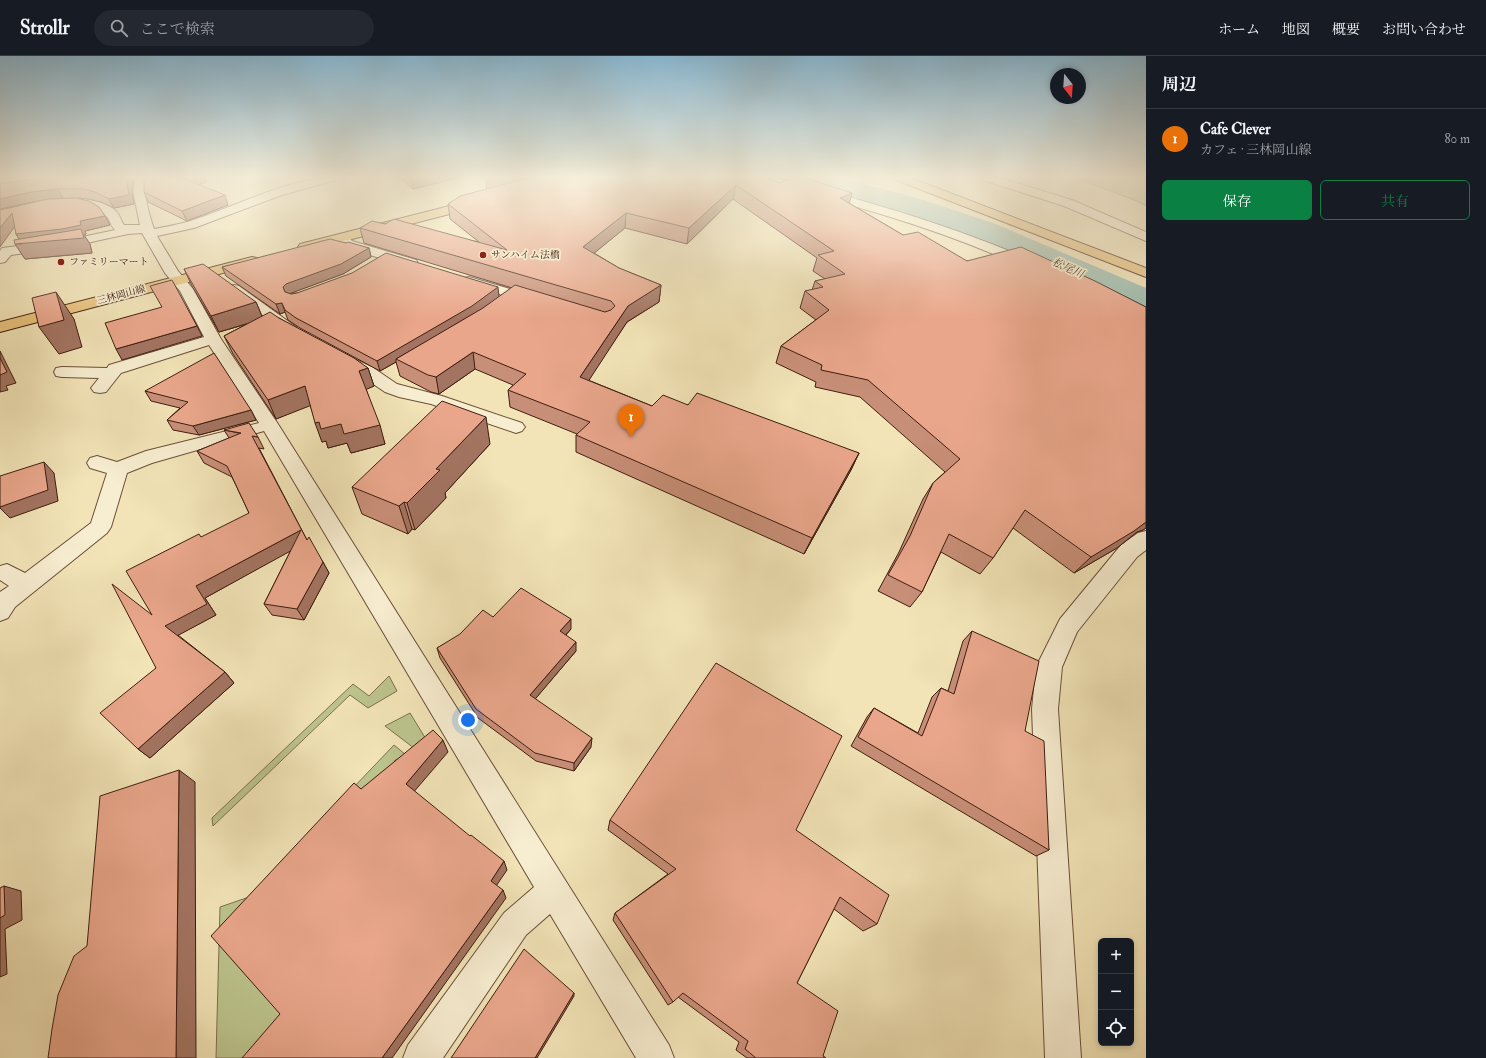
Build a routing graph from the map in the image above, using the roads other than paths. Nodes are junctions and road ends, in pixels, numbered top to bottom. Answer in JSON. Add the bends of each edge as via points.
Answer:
{"nodes":[{"id":1,"x":118,"y":225,"type":"edge"},
{"id":2,"x":141,"y":225,"type":"edge"},
{"id":3,"x":191,"y":225,"type":"edge"},
{"id":4,"x":393,"y":225,"type":"edge"},
{"id":5,"x":928,"y":225,"type":"edge"},
{"id":6,"x":1021,"y":225,"type":"edge"},
{"id":7,"x":1118,"y":225,"type":"edge"},
{"id":8,"x":141,"y":230,"type":"junction"},
{"id":9,"x":1146,"y":237,"type":"edge"},
{"id":10,"x":342,"y":238,"type":"junction"},
{"id":11,"x":290,"y":251,"type":"edge"},
{"id":12,"x":386,"y":256,"type":"junction"},
{"id":13,"x":267,"y":257,"type":"edge"},
{"id":14,"x":0,"y":259,"type":"edge"},
{"id":15,"x":373,"y":263,"type":"edge"},
{"id":16,"x":423,"y":267,"type":"edge"},
{"id":17,"x":1040,"y":270,"type":"edge"},
{"id":18,"x":208,"y":272,"type":"junction"},
{"id":19,"x":1146,"y":273,"type":"edge"},
{"id":20,"x":454,"y":276,"type":"edge"},
{"id":21,"x":179,"y":280,"type":"junction"},
{"id":22,"x":514,"y":294,"type":"junction"},
{"id":23,"x":544,"y":304,"type":"edge"},
{"id":24,"x":497,"y":308,"type":"edge"},
{"id":25,"x":0,"y":327,"type":"edge"},
{"id":26,"x":305,"y":338,"type":"edge"},
{"id":27,"x":213,"y":339,"type":"junction"},
{"id":28,"x":329,"y":352,"type":"edge"},
{"id":29,"x":62,"y":372,"type":"dead end"},
{"id":30,"x":112,"y":373,"type":"junction"},
{"id":31,"x":100,"y":388,"type":"dead end"},
{"id":32,"x":269,"y":424,"type":"junction"},
{"id":33,"x":516,"y":427,"type":"dead end"},
{"id":34,"x":97,"y":463,"type":"dead end"},
{"id":35,"x":118,"y":468,"type":"junction"},
{"id":36,"x":1146,"y":539,"type":"edge"},
{"id":37,"x":7,"y":573,"type":"dead end"},
{"id":38,"x":26,"y":585,"type":"junction"},
{"id":39,"x":0,"y":611,"type":"edge"},
{"id":40,"x":553,"y":890,"type":"junction"},
{"id":41,"x":421,"y":1058,"type":"edge"},
{"id":42,"x":656,"y":1058,"type":"edge"},
{"id":43,"x":1063,"y":1058,"type":"edge"}],
"edges":[{"from":1,"to":8,"type":"street"},
{"from":2,"to":8,"type":"street"},
{"from":3,"to":8,"type":"street"},
{"from":4,"to":10,"type":"main road"},
{"from":5,"to":17,"type":"street"},
{"from":6,"to":19,"type":"main road"},
{"from":7,"to":9,"type":"street"},
{"from":8,"to":14,"type":"street","via":[[7,251]]},
{"from":8,"to":21,"type":"street"},
{"from":10,"to":11,"type":"main road"},
{"from":10,"to":12,"type":"street","via":[[347,244]]},
{"from":12,"to":15,"type":"street"},
{"from":12,"to":16,"type":"street"},
{"from":13,"to":18,"type":"main road","name":"三林岡山線"},
{"from":18,"to":21,"type":"main road","name":"三林岡山線"},
{"from":18,"to":26,"type":"street"},
{"from":20,"to":22,"type":"street"},
{"from":21,"to":25,"type":"main road","name":"三林岡山線"},
{"from":21,"to":27,"type":"street"},
{"from":22,"to":23,"type":"street"},
{"from":22,"to":24,"type":"street"},
{"from":27,"to":30,"type":"street","via":[[115,369]]},
{"from":27,"to":32,"type":"street"},
{"from":28,"to":33,"type":"street","via":[[366,371],[386,377],[391,388]]},
{"from":29,"to":30,"type":"street"},
{"from":30,"to":31,"type":"street"},
{"from":32,"to":35,"type":"street"},
{"from":32,"to":40,"type":"street"},
{"from":34,"to":35,"type":"street"},
{"from":35,"to":38,"type":"street","via":[[100,527]]},
{"from":36,"to":43,"type":"street","via":[[1129,551],[1068,626],[1049,667],[1045,709]]},
{"from":37,"to":38,"type":"street"},
{"from":38,"to":39,"type":"street","via":[[7,600]]},
{"from":40,"to":41,"type":"street","via":[[515,924]]},
{"from":40,"to":42,"type":"street"}]}
